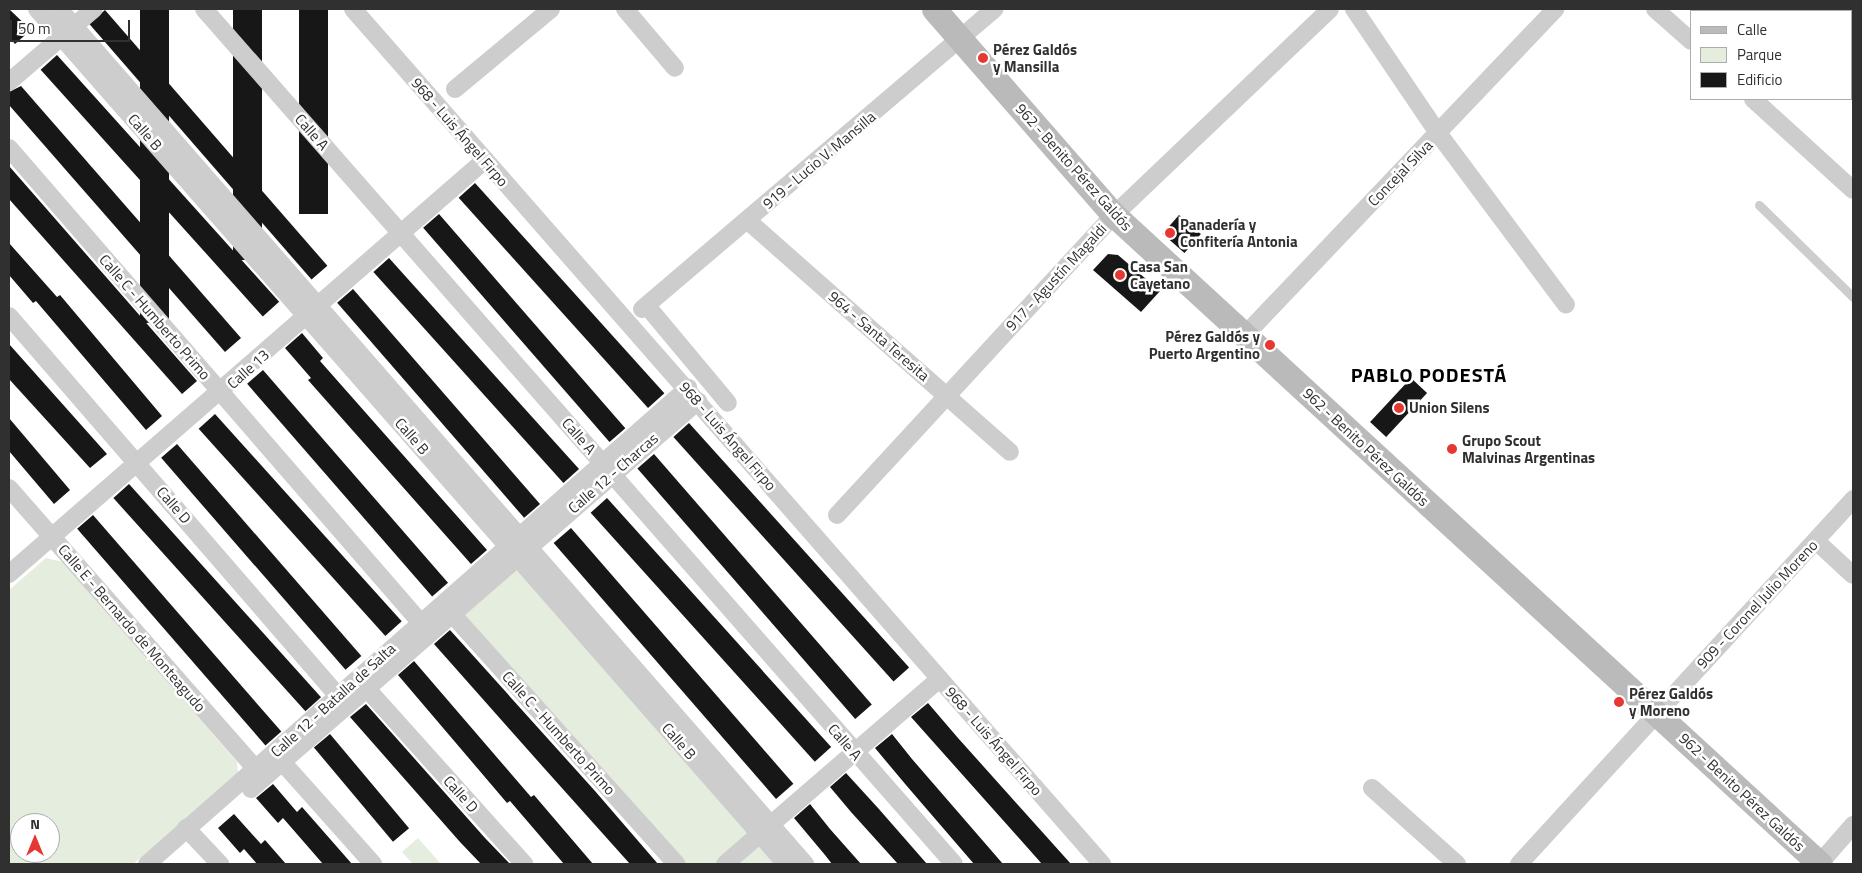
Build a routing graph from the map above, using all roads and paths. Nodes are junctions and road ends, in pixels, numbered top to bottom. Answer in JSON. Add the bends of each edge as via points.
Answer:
{"nodes":[{"id":1,"x":37,"y":9,"type":"edge"},
{"id":2,"x":59,"y":9,"type":"edge"},
{"id":3,"x":94,"y":9,"type":"edge"},
{"id":4,"x":204,"y":9,"type":"edge"},
{"id":5,"x":353,"y":9,"type":"edge"},
{"id":6,"x":551,"y":9,"type":"edge"},
{"id":7,"x":625,"y":9,"type":"edge"},
{"id":8,"x":934,"y":9,"type":"edge"},
{"id":9,"x":996,"y":9,"type":"edge"},
{"id":10,"x":1330,"y":9,"type":"edge"},
{"id":11,"x":1354,"y":9,"type":"edge"},
{"id":12,"x":1555,"y":9,"type":"edge"},
{"id":13,"x":1655,"y":9,"type":"edge"},
{"id":14,"x":68,"y":32,"type":"junction"},
{"id":15,"x":960,"y":40,"type":"junction"},
{"id":16,"x":1690,"y":41,"type":"edge"},
{"id":17,"x":675,"y":68,"type":"dead end"},
{"id":18,"x":9,"y":82,"type":"edge"},
{"id":19,"x":455,"y":90,"type":"dead end"},
{"id":20,"x":1754,"y":100,"type":"edge"},
{"id":21,"x":1438,"y":133,"type":"junction"},
{"id":22,"x":9,"y":148,"type":"edge"},
{"id":23,"x":485,"y":160,"type":"junction"},
{"id":24,"x":1853,"y":190,"type":"edge"},
{"id":25,"x":1758,"y":205,"type":"dead end"},
{"id":26,"x":1114,"y":215,"type":"junction"},
{"id":27,"x":748,"y":221,"type":"junction"},
{"id":28,"x":401,"y":232,"type":"junction"},
{"id":29,"x":1853,"y":297,"type":"edge"},
{"id":30,"x":1566,"y":305,"type":"dead end"},
{"id":31,"x":312,"y":311,"type":"junction"},
{"id":32,"x":9,"y":316,"type":"edge"},
{"id":33,"x":1245,"y":335,"type":"junction"},
{"id":34,"x":221,"y":393,"type":"junction"},
{"id":35,"x":693,"y":394,"type":"junction"},
{"id":36,"x":946,"y":396,"type":"junction"},
{"id":37,"x":728,"y":403,"type":"dead end"},
{"id":38,"x":1010,"y":452,"type":"dead end"},
{"id":39,"x":139,"y":464,"type":"junction"},
{"id":40,"x":607,"y":468,"type":"junction"},
{"id":41,"x":9,"y":488,"type":"edge"},
{"id":42,"x":1853,"y":499,"type":"edge"},
{"id":43,"x":838,"y":515,"type":"dead end"},
{"id":44,"x":52,"y":537,"type":"junction"},
{"id":45,"x":1816,"y":541,"type":"junction"},
{"id":46,"x":518,"y":546,"type":"junction"},
{"id":47,"x":9,"y":574,"type":"edge"},
{"id":48,"x":1853,"y":574,"type":"edge"},
{"id":49,"x":447,"y":608,"type":"junction"},
{"id":50,"x":420,"y":622,"type":"junction"},
{"id":51,"x":939,"y":679,"type":"junction"},
{"id":52,"x":363,"y":684,"type":"junction"},
{"id":53,"x":338,"y":696,"type":"junction"},
{"id":54,"x":1656,"y":712,"type":"junction"},
{"id":55,"x":853,"y":752,"type":"junction"},
{"id":56,"x":278,"y":758,"type":"junction"},
{"id":57,"x":256,"y":769,"type":"junction"},
{"id":58,"x":1372,"y":788,"type":"dead end"},
{"id":59,"x":1853,"y":825,"type":"edge"},
{"id":60,"x":764,"y":829,"type":"junction"},
{"id":61,"x":190,"y":833,"type":"junction"},
{"id":62,"x":147,"y":864,"type":"edge"},
{"id":63,"x":164,"y":864,"type":"edge"},
{"id":64,"x":220,"y":864,"type":"edge"},
{"id":65,"x":373,"y":864,"type":"edge"},
{"id":66,"x":524,"y":864,"type":"edge"},
{"id":67,"x":676,"y":864,"type":"edge"},
{"id":68,"x":725,"y":864,"type":"edge"},
{"id":69,"x":786,"y":864,"type":"edge"},
{"id":70,"x":805,"y":864,"type":"edge"},
{"id":71,"x":954,"y":864,"type":"edge"},
{"id":72,"x":1102,"y":864,"type":"edge"},
{"id":73,"x":1457,"y":864,"type":"edge"},
{"id":74,"x":1520,"y":864,"type":"edge"},
{"id":75,"x":1819,"y":864,"type":"edge"}],
"edges":[{"from":1,"to":14,"type":"street","name":"Calle B"},
{"from":2,"to":14,"type":"street","name":"Calle B"},
{"from":3,"to":14,"type":"street"},
{"from":4,"to":28,"type":"street","name":"Calle A"},
{"from":5,"to":23,"type":"street","name":"968 - Luis Ángel Firpo"},
{"from":6,"to":19,"type":"street"},
{"from":7,"to":17,"type":"street"},
{"from":8,"to":15,"type":"main road","name":"962 - Benito Pérez Galdós"},
{"from":9,"to":15,"type":"street","name":"919 - Lucio V. Mansilla"},
{"from":10,"to":26,"type":"street","name":"917 - Agustín Magaldi"},
{"from":11,"to":21,"type":"street"},
{"from":12,"to":21,"type":"street","name":"Concejal Silva"},
{"from":13,"to":16,"type":"street"},
{"from":14,"to":18,"type":"street"},
{"from":14,"to":31,"type":"street","name":"Calle B"},
{"from":15,"to":26,"type":"main road","name":"962 - Benito Pérez Galdós"},
{"from":15,"to":27,"type":"street","name":"919 - Lucio V. Mansilla"},
{"from":20,"to":24,"type":"street"},
{"from":21,"to":30,"type":"street"},
{"from":21,"to":33,"type":"street","name":"Concejal Silva"},
{"from":22,"to":34,"type":"street","name":"Calle C - Humberto Primo"},
{"from":23,"to":28,"type":"street","name":"Calle 13"},
{"from":23,"to":35,"type":"street","name":"968 - Luis Ángel Firpo"},
{"from":25,"to":29,"type":"lane"},
{"from":26,"to":33,"type":"main road","name":"962 - Benito Pérez Galdós"},
{"from":26,"to":36,"type":"street","name":"917 - Agustín Magaldi"},
{"from":27,"to":36,"type":"street","name":"964 - Santa Teresita"},
{"from":27,"to":37,"type":"street","name":"919 - Lucio V. Mansilla","via":[[644,307]]},
{"from":28,"to":31,"type":"street","name":"Calle 13"},
{"from":28,"to":40,"type":"street","name":"Calle A"},
{"from":31,"to":34,"type":"street","name":"Calle 13"},
{"from":31,"to":46,"type":"street","name":"Calle B"},
{"from":32,"to":39,"type":"street","name":"Calle D"},
{"from":33,"to":54,"type":"main road","name":"962 - Benito Pérez Galdós"},
{"from":34,"to":39,"type":"street","name":"Calle 13"},
{"from":34,"to":50,"type":"street","name":"Calle C - Humberto Primo"},
{"from":35,"to":40,"type":"street","name":"Calle 12 - Charcas"},
{"from":35,"to":51,"type":"street","name":"968 - Luis Ángel Firpo"},
{"from":36,"to":38,"type":"street","name":"964 - Santa Teresita"},
{"from":36,"to":43,"type":"street","name":"917 - Agustín Magaldi"},
{"from":39,"to":44,"type":"street","name":"Calle 13"},
{"from":39,"to":53,"type":"street","name":"Calle D"},
{"from":40,"to":46,"type":"street","name":"Calle 12 - Charcas"},
{"from":40,"to":55,"type":"street","name":"Calle A"},
{"from":41,"to":44,"type":"street","name":"Calle E - Bernardo de Monteagudo"},
{"from":42,"to":45,"type":"street","name":"909 - Coronel Julio Moreno"},
{"from":44,"to":47,"type":"street","name":"Calle 13"},
{"from":44,"to":57,"type":"street","name":"Calle E - Bernardo de Monteagudo"},
{"from":45,"to":48,"type":"street"},
{"from":45,"to":54,"type":"street","name":"909 - Coronel Julio Moreno"},
{"from":46,"to":49,"type":"street","name":"Calle 12 - Batalla de Salta"},
{"from":46,"to":60,"type":"street","name":"Calle B"},
{"from":49,"to":50,"type":"street","name":"Calle 12 - Batalla de Salta"},
{"from":49,"to":52,"type":"street","name":"Calle 12 - Batalla de Salta"},
{"from":49,"to":67,"type":"street","name":"Calle C - Humberto Primo"},
{"from":50,"to":52,"type":"street","name":"Calle 12 - Batalla de Salta"},
{"from":51,"to":55,"type":"street"},
{"from":51,"to":72,"type":"street","name":"968 - Luis Ángel Firpo"},
{"from":52,"to":53,"type":"street","name":"Calle 12 - Batalla de Salta"},
{"from":52,"to":56,"type":"street","name":"Calle 12 - Batalla de Salta"},
{"from":52,"to":66,"type":"street","name":"Calle D"},
{"from":53,"to":56,"type":"street","name":"Calle 12 - Batalla de Salta"},
{"from":54,"to":74,"type":"street","name":"909 - Coronel Julio Moreno"},
{"from":54,"to":75,"type":"main road","name":"962 - Benito Pérez Galdós"},
{"from":55,"to":60,"type":"street"},
{"from":55,"to":71,"type":"street","name":"Calle A"},
{"from":56,"to":57,"type":"street","name":"Calle 12 - Batalla de Salta"},
{"from":56,"to":61,"type":"street","name":"Calle 12 - Batalla de Salta"},
{"from":56,"to":65,"type":"street"},
{"from":57,"to":61,"type":"street","name":"Calle 12 - Batalla de Salta"},
{"from":58,"to":73,"type":"street"},
{"from":59,"to":75,"type":"street"},
{"from":60,"to":68,"type":"street"},
{"from":60,"to":69,"type":"street","name":"Calle B"},
{"from":60,"to":70,"type":"street","name":"Calle B"},
{"from":61,"to":62,"type":"street","name":"Calle 12 - Batalla de Salta"},
{"from":61,"to":63,"type":"street","name":"Calle 12 - Batalla de Salta"},
{"from":61,"to":64,"type":"street"}]}
